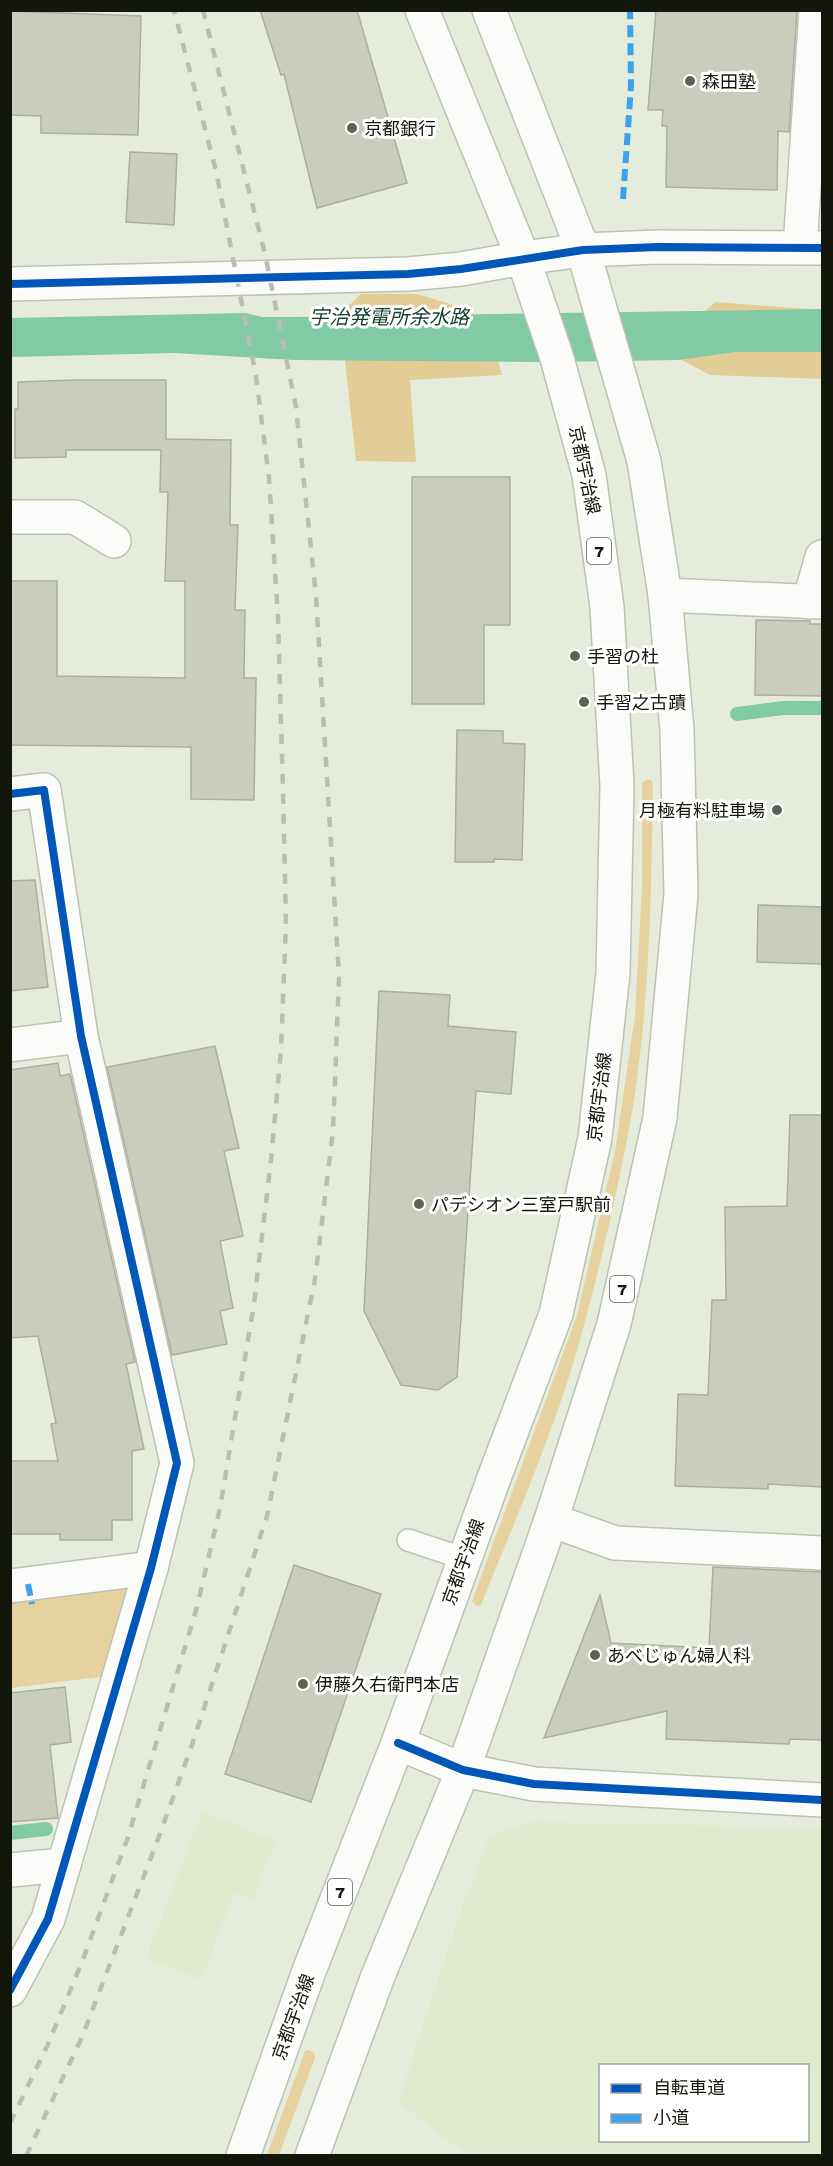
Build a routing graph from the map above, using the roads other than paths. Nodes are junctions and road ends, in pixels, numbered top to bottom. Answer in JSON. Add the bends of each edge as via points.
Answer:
{"nodes":[{"id":1,"x":422,"y":10,"type":"edge"},
{"id":2,"x":489,"y":10,"type":"edge"},
{"id":3,"x":816,"y":10,"type":"edge"},
{"id":4,"x":811,"y":248,"type":"edge"},
{"id":5,"x":583,"y":250,"type":"junction"},
{"id":6,"x":523,"y":258,"type":"junction"},
{"id":7,"x":10,"y":284,"type":"edge"},
{"id":8,"x":10,"y":517,"type":"edge"},
{"id":9,"x":114,"y":541,"type":"dead end"},
{"id":10,"x":822,"y":556,"type":"edge"},
{"id":11,"x":665,"y":595,"type":"junction"},
{"id":12,"x":816,"y":602,"type":"edge"},
{"id":13,"x":10,"y":794,"type":"edge"},
{"id":14,"x":81,"y":1036,"type":"junction"},
{"id":15,"x":10,"y":1046,"type":"edge"},
{"id":16,"x":551,"y":1520,"type":"junction"},
{"id":17,"x":408,"y":1540,"type":"dead end"},
{"id":18,"x":822,"y":1553,"type":"edge"},
{"id":19,"x":465,"y":1559,"type":"junction"},
{"id":20,"x":151,"y":1568,"type":"junction"},
{"id":21,"x":10,"y":1586,"type":"edge"},
{"id":22,"x":398,"y":1743,"type":"junction"},
{"id":23,"x":463,"y":1770,"type":"junction"},
{"id":24,"x":822,"y":1800,"type":"edge"},
{"id":25,"x":64,"y":1864,"type":"junction"},
{"id":26,"x":10,"y":1870,"type":"edge"},
{"id":27,"x":10,"y":1990,"type":"edge"},
{"id":28,"x":243,"y":2156,"type":"edge"},
{"id":29,"x":312,"y":2156,"type":"edge"}],
"edges":[{"from":1,"to":6,"type":"main road","name":"京都宇治線","number":"7"},
{"from":2,"to":5,"type":"main road","number":"7"},
{"from":3,"to":4,"type":"main road"},
{"from":4,"to":5,"type":"main road"},
{"from":5,"to":6,"type":"main road"},
{"from":5,"to":11,"type":"main road","number":"7","via":[[644,461]]},
{"from":6,"to":7,"type":"main road","via":[[408,274]]},
{"from":6,"to":19,"type":"main road","name":"京都宇治線","number":"7","via":[[563,379],[589,475],[607,607],[617,786],[614,973],[595,1138],[556,1314]]},
{"from":8,"to":9,"type":"main road","via":[[75,517]]},
{"from":10,"to":12,"type":"main road"},
{"from":11,"to":12,"type":"main road"},
{"from":11,"to":16,"type":"main road","number":"7","via":[[677,730],[681,894],[660,1118],[614,1324]]},
{"from":13,"to":14,"type":"main road","via":[[44,790]]},
{"from":14,"to":15,"type":"main road"},
{"from":14,"to":20,"type":"main road","via":[[177,1463]]},
{"from":16,"to":18,"type":"main road","via":[[615,1543]]},
{"from":16,"to":23,"type":"main road","number":"7"},
{"from":17,"to":19,"type":"lane"},
{"from":19,"to":22,"type":"main road","name":"京都宇治線","number":"7"},
{"from":20,"to":21,"type":"main road"},
{"from":20,"to":25,"type":"main road"},
{"from":22,"to":23,"type":"main road"},
{"from":22,"to":28,"type":"main road","name":"京都宇治線","number":"7","via":[[309,1971]]},
{"from":23,"to":24,"type":"main road","via":[[534,1784]]},
{"from":23,"to":29,"type":"main road","number":"7","via":[[378,1976]]},
{"from":25,"to":26,"type":"main road"},
{"from":25,"to":27,"type":"main road","via":[[48,1918]]}]}
